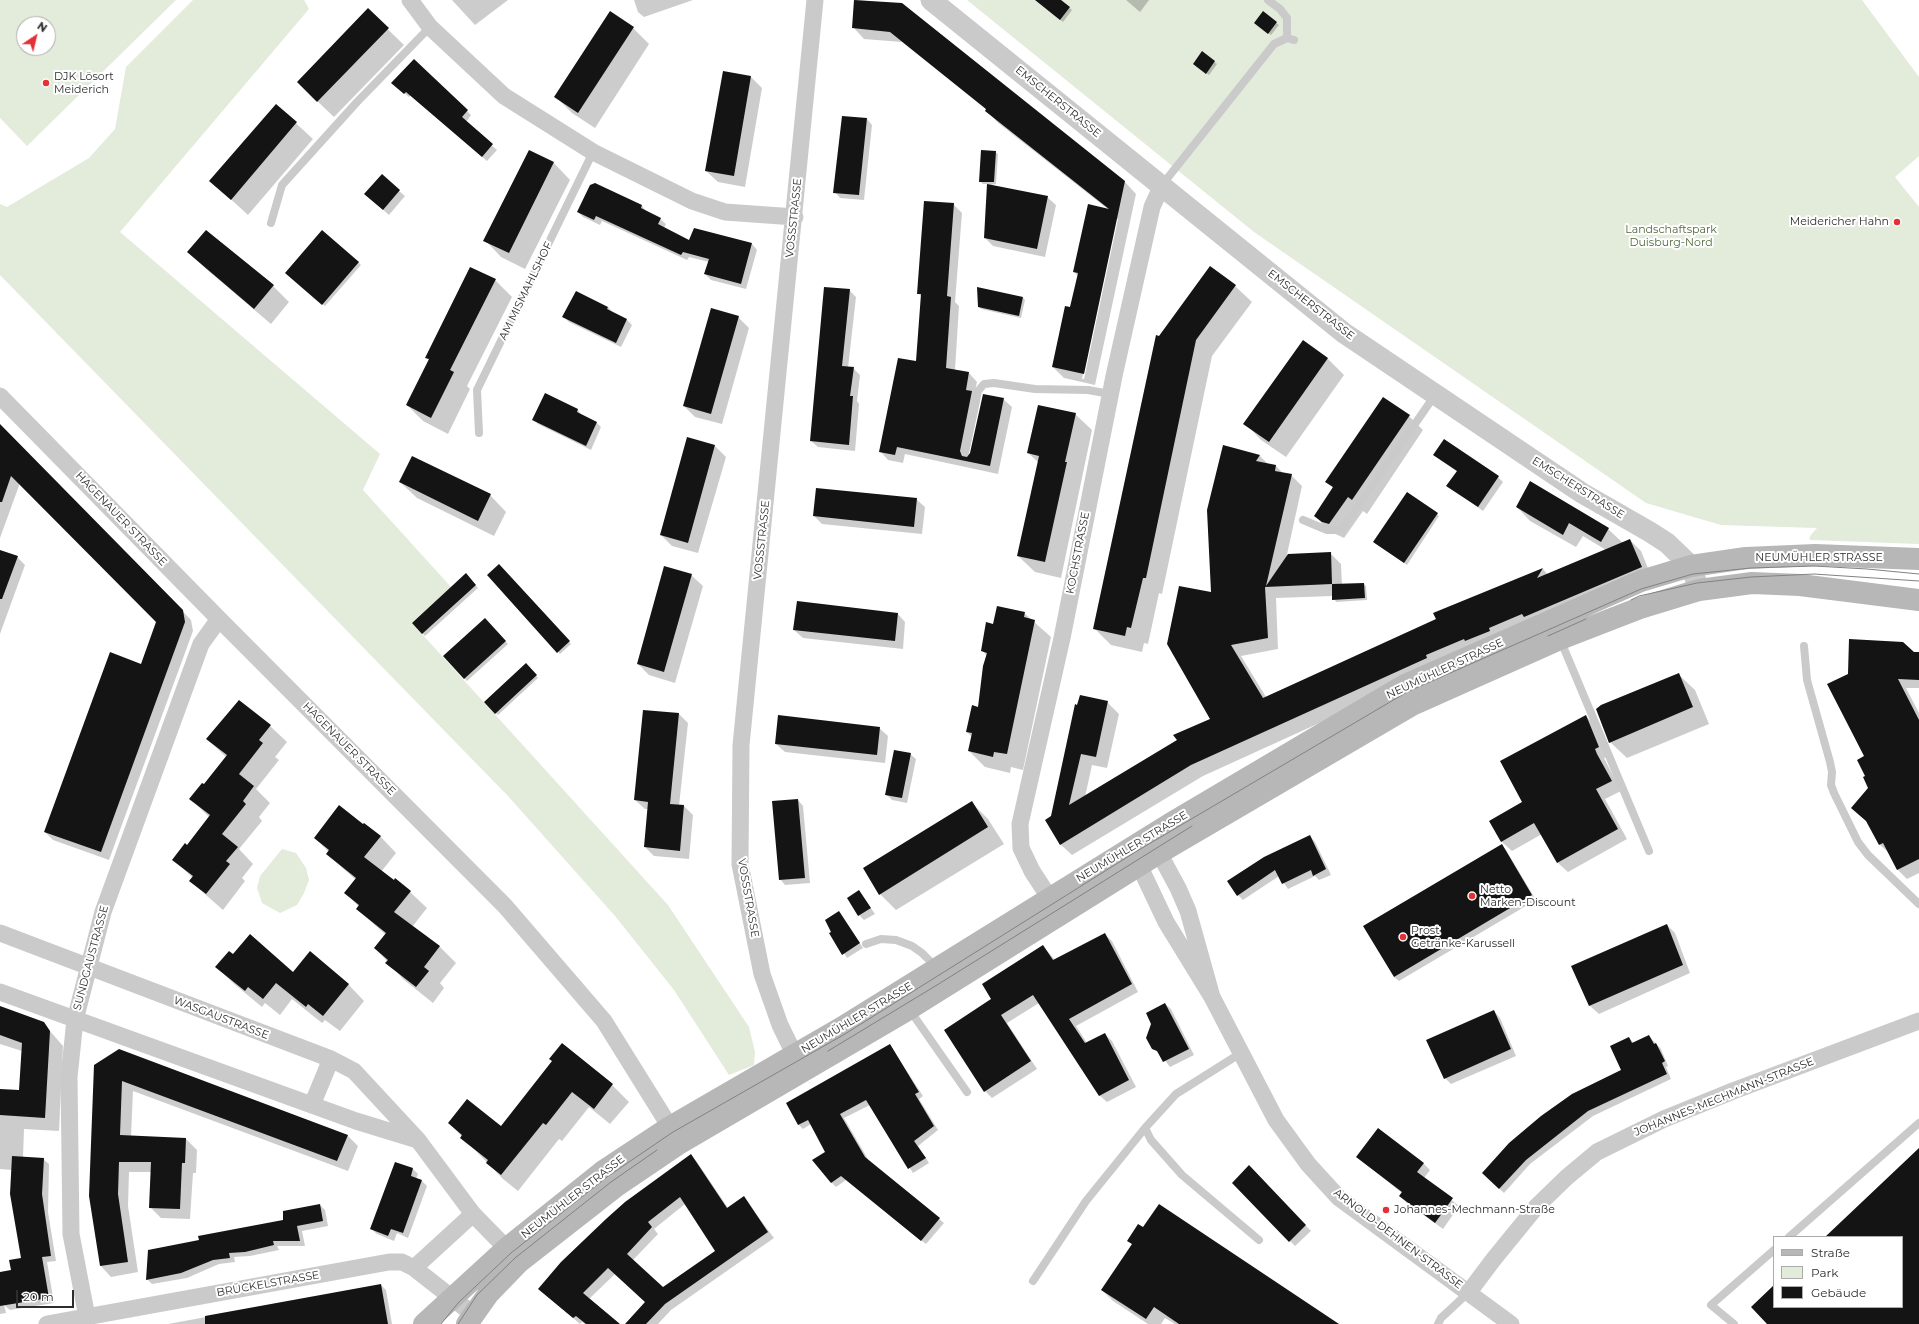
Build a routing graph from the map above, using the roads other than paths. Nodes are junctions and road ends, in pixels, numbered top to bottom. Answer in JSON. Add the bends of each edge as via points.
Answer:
{"nodes":[{"id":1,"x":410,"y":0,"type":"edge"},
{"id":2,"x":815,"y":0,"type":"edge"},
{"id":3,"x":931,"y":0,"type":"edge"},
{"id":4,"x":1268,"y":0,"type":"edge"},
{"id":5,"x":430,"y":27,"type":"junction"},
{"id":6,"x":593,"y":152,"type":"junction"},
{"id":7,"x":1162,"y":185,"type":"junction"},
{"id":8,"x":794,"y":218,"type":"junction"},
{"id":9,"x":271,"y":223,"type":"dead end"},
{"id":10,"x":1110,"y":394,"type":"junction"},
{"id":11,"x":1435,"y":395,"type":"junction"},
{"id":12,"x":0,"y":396,"type":"edge"},
{"id":13,"x":479,"y":433,"type":"dead end"},
{"id":14,"x":966,"y":452,"type":"dead end"},
{"id":15,"x":1303,"y":520,"type":"dead end"},
{"id":16,"x":1919,"y":559,"type":"edge"},
{"id":17,"x":1691,"y":566,"type":"junction"},
{"id":18,"x":1699,"y":590,"type":"junction"},
{"id":19,"x":1919,"y":600,"type":"edge"},
{"id":20,"x":219,"y":619,"type":"junction"},
{"id":21,"x":1556,"y":629,"type":"junction"},
{"id":22,"x":1804,"y":646,"type":"dead end"},
{"id":23,"x":1140,"y":843,"type":"junction"},
{"id":24,"x":1649,"y":851,"type":"dead end"},
{"id":25,"x":1159,"y":853,"type":"junction"},
{"id":26,"x":1139,"y":865,"type":"junction"},
{"id":27,"x":1919,"y":904,"type":"edge"},
{"id":28,"x":1055,"y":906,"type":"junction"},
{"id":29,"x":0,"y":932,"type":"edge"},
{"id":30,"x":866,"y":944,"type":"dead end"},
{"id":31,"x":88,"y":967,"type":"junction"},
{"id":32,"x":943,"y":977,"type":"junction"},
{"id":33,"x":0,"y":992,"type":"edge"},
{"id":34,"x":1212,"y":997,"type":"junction"},
{"id":35,"x":904,"y":1001,"type":"junction"},
{"id":36,"x":75,"y":1020,"type":"junction"},
{"id":37,"x":1919,"y":1021,"type":"edge"},
{"id":38,"x":1241,"y":1053,"type":"junction"},
{"id":39,"x":331,"y":1059,"type":"junction"},
{"id":40,"x":799,"y":1063,"type":"junction"},
{"id":41,"x":967,"y":1092,"type":"dead end"},
{"id":42,"x":312,"y":1105,"type":"junction"},
{"id":43,"x":1919,"y":1123,"type":"edge"},
{"id":44,"x":670,"y":1127,"type":"junction"},
{"id":45,"x":1145,"y":1128,"type":"junction"},
{"id":46,"x":418,"y":1140,"type":"junction"},
{"id":47,"x":473,"y":1214,"type":"junction"},
{"id":48,"x":1790,"y":1236,"type":"edge"},
{"id":49,"x":1259,"y":1240,"type":"dead end"},
{"id":50,"x":1773,"y":1251,"type":"edge"},
{"id":51,"x":513,"y":1255,"type":"junction"},
{"id":52,"x":414,"y":1268,"type":"junction"},
{"id":53,"x":1033,"y":1281,"type":"dead end"},
{"id":54,"x":1468,"y":1292,"type":"junction"},
{"id":55,"x":452,"y":1298,"type":"junction"},
{"id":56,"x":87,"y":1317,"type":"junction"},
{"id":57,"x":470,"y":1320,"type":"edge"},
{"id":58,"x":47,"y":1324,"type":"edge"},
{"id":59,"x":424,"y":1324,"type":"edge"},
{"id":60,"x":1438,"y":1324,"type":"edge"},
{"id":61,"x":1511,"y":1324,"type":"edge"},
{"id":62,"x":1734,"y":1324,"type":"edge"}],
"edges":[{"from":1,"to":5,"type":"street"},
{"from":2,"to":8,"type":"street","name":"VOSSSTRASSE"},
{"from":3,"to":7,"type":"street","name":"EMSCHERSTRASSE"},
{"from":4,"to":7,"type":"lane","via":[[1287,18],[1290,39],[1274,44]]},
{"from":5,"to":6,"type":"street","via":[[504,96]]},
{"from":5,"to":9,"type":"lane","via":[[357,102],[282,185]]},
{"from":6,"to":8,"type":"street","via":[[692,201],[725,212]]},
{"from":6,"to":13,"type":"lane","name":"AM MISMAHLSHOF","via":[[477,390]]},
{"from":7,"to":10,"type":"street","name":"KOCHSTRASSE","via":[[1152,207]]},
{"from":7,"to":11,"type":"street","name":"EMSCHERSTRASSE","via":[[1344,333]]},
{"from":8,"to":40,"type":"street","name":"VOSSSTRASSE","via":[[741,745],[740,864],[762,974],[780,1025]]},
{"from":10,"to":14,"type":"lane","via":[[1088,390],[1035,389],[984,384],[978,391]]},
{"from":10,"to":28,"type":"street","name":"KOCHSTRASSE","via":[[1062,638],[1020,824],[1021,848],[1032,871]]},
{"from":11,"to":15,"type":"lane","via":[[1345,525],[1338,530],[1327,530]]},
{"from":11,"to":17,"type":"street","name":"EMSCHERSTRASSE","via":[[1582,493],[1650,532]]},
{"from":12,"to":20,"type":"street","name":"HAGENAUER STRASSE"},
{"from":16,"to":17,"type":"main road","name":"NEUMÜHLER STRASSE","via":[[1815,555],[1746,558]]},
{"from":17,"to":18,"type":"street","name":"EMSCHERSTRASSE"},
{"from":17,"to":21,"type":"main road","name":"NEUMÜHLER STRASSE","via":[[1641,581]]},
{"from":18,"to":19,"type":"main road","name":"NEUMÜHLER STRASSE","via":[[1752,583],[1800,585]]},
{"from":18,"to":21,"type":"main road","name":"NEUMÜHLER STRASSE"},
{"from":20,"to":31,"type":"street","name":"SUNDGAUSTRASSE","via":[[201,644],[102,912]]},
{"from":20,"to":44,"type":"street","name":"HAGENAUER STRASSE","via":[[506,906],[604,1021]]},
{"from":21,"to":23,"type":"main road","name":"NEUMÜHLER STRASSE","via":[[1405,685]]},
{"from":21,"to":24,"type":"lane"},
{"from":21,"to":25,"type":"main road","name":"NEUMÜHLER STRASSE","via":[[1412,705]]},
{"from":22,"to":27,"type":"lane","via":[[1807,680],[1830,762],[1834,793],[1858,842]]},
{"from":23,"to":25,"type":"street","via":[[1149,845]]},
{"from":23,"to":26,"type":"street","name":"ARNOLD-DEHNEN-STRASSE","via":[[1137,851]]},
{"from":23,"to":28,"type":"main road","name":"NEUMÜHLER STRASSE"},
{"from":25,"to":26,"type":"main road","name":"NEUMÜHLER STRASSE"},
{"from":25,"to":34,"type":"street","name":"ARNOLD-DEHNEN-STRASSE","via":[[1188,911]]},
{"from":26,"to":28,"type":"main road","name":"NEUMÜHLER STRASSE"},
{"from":26,"to":34,"type":"street","name":"ARNOLD-DEHNEN-STRASSE","via":[[1166,922]]},
{"from":28,"to":32,"type":"main road","name":"NEUMÜHLER STRASSE"},
{"from":29,"to":31,"type":"street","name":"WASGAUSTRASSE"},
{"from":30,"to":32,"type":"lane","via":[[881,939],[896,940],[912,946],[922,953]]},
{"from":31,"to":36,"type":"street","name":"SUNDGAUSTRASSE"},
{"from":31,"to":39,"type":"street","name":"WASGAUSTRASSE"},
{"from":32,"to":35,"type":"main road","name":"NEUMÜHLER STRASSE"},
{"from":33,"to":36,"type":"street"},
{"from":34,"to":38,"type":"street","name":"ARNOLD-DEHNEN-STRASSE"},
{"from":35,"to":40,"type":"main road","name":"NEUMÜHLER STRASSE"},
{"from":35,"to":41,"type":"lane"},
{"from":36,"to":42,"type":"street"},
{"from":36,"to":56,"type":"street","name":"SUNDGAUSTRASSE","via":[[69,1077],[71,1234]]},
{"from":37,"to":54,"type":"street","name":"JOHANNES-MECHMANN-STRASSE","via":[[1664,1119],[1597,1152],[1566,1177],[1537,1206]]},
{"from":38,"to":45,"type":"lane","via":[[1176,1094]]},
{"from":38,"to":54,"type":"street","name":"ARNOLD-DEHNEN-STRASSE","via":[[1276,1120],[1308,1164],[1339,1198]]},
{"from":39,"to":42,"type":"street"},
{"from":39,"to":46,"type":"street","name":"WASGAUSTRASSE","via":[[354,1071]]},
{"from":40,"to":44,"type":"main road","name":"NEUMÜHLER STRASSE"},
{"from":40,"to":51,"type":"main road","name":"NEUMÜHLER STRASSE","via":[[628,1178],[567,1223]]},
{"from":42,"to":46,"type":"street"},
{"from":43,"to":48,"type":"lane"},
{"from":44,"to":51,"type":"main road","name":"NEUMÜHLER STRASSE","via":[[602,1172]]},
{"from":45,"to":49,"type":"lane","via":[[1151,1140],[1182,1176]]},
{"from":45,"to":53,"type":"lane","via":[[1086,1201]]},
{"from":46,"to":47,"type":"street","name":"WASGAUSTRASSE"},
{"from":47,"to":51,"type":"street","name":"WASGAUSTRASSE"},
{"from":47,"to":52,"type":"street"},
{"from":50,"to":62,"type":"lane","via":[[1711,1305]]},
{"from":51,"to":55,"type":"main road","name":"NEUMÜHLER STRASSE"},
{"from":51,"to":57,"type":"main road","name":"NEUMÜHLER STRASSE"},
{"from":52,"to":55,"type":"street","name":"BRÜCKELSTRASSE"},
{"from":52,"to":56,"type":"street","name":"BRÜCKELSTRASSE","via":[[402,1262],[389,1262]]},
{"from":54,"to":60,"type":"lane"},
{"from":54,"to":61,"type":"street","name":"ARNOLD-DEHNEN-STRASSE"},
{"from":55,"to":57,"type":"street","name":"BRÜCKELSTRASSE"},
{"from":55,"to":59,"type":"main road","name":"NEUMÜHLER STRASSE"},
{"from":56,"to":58,"type":"street","name":"BRÜCKELSTRASSE"}]}
